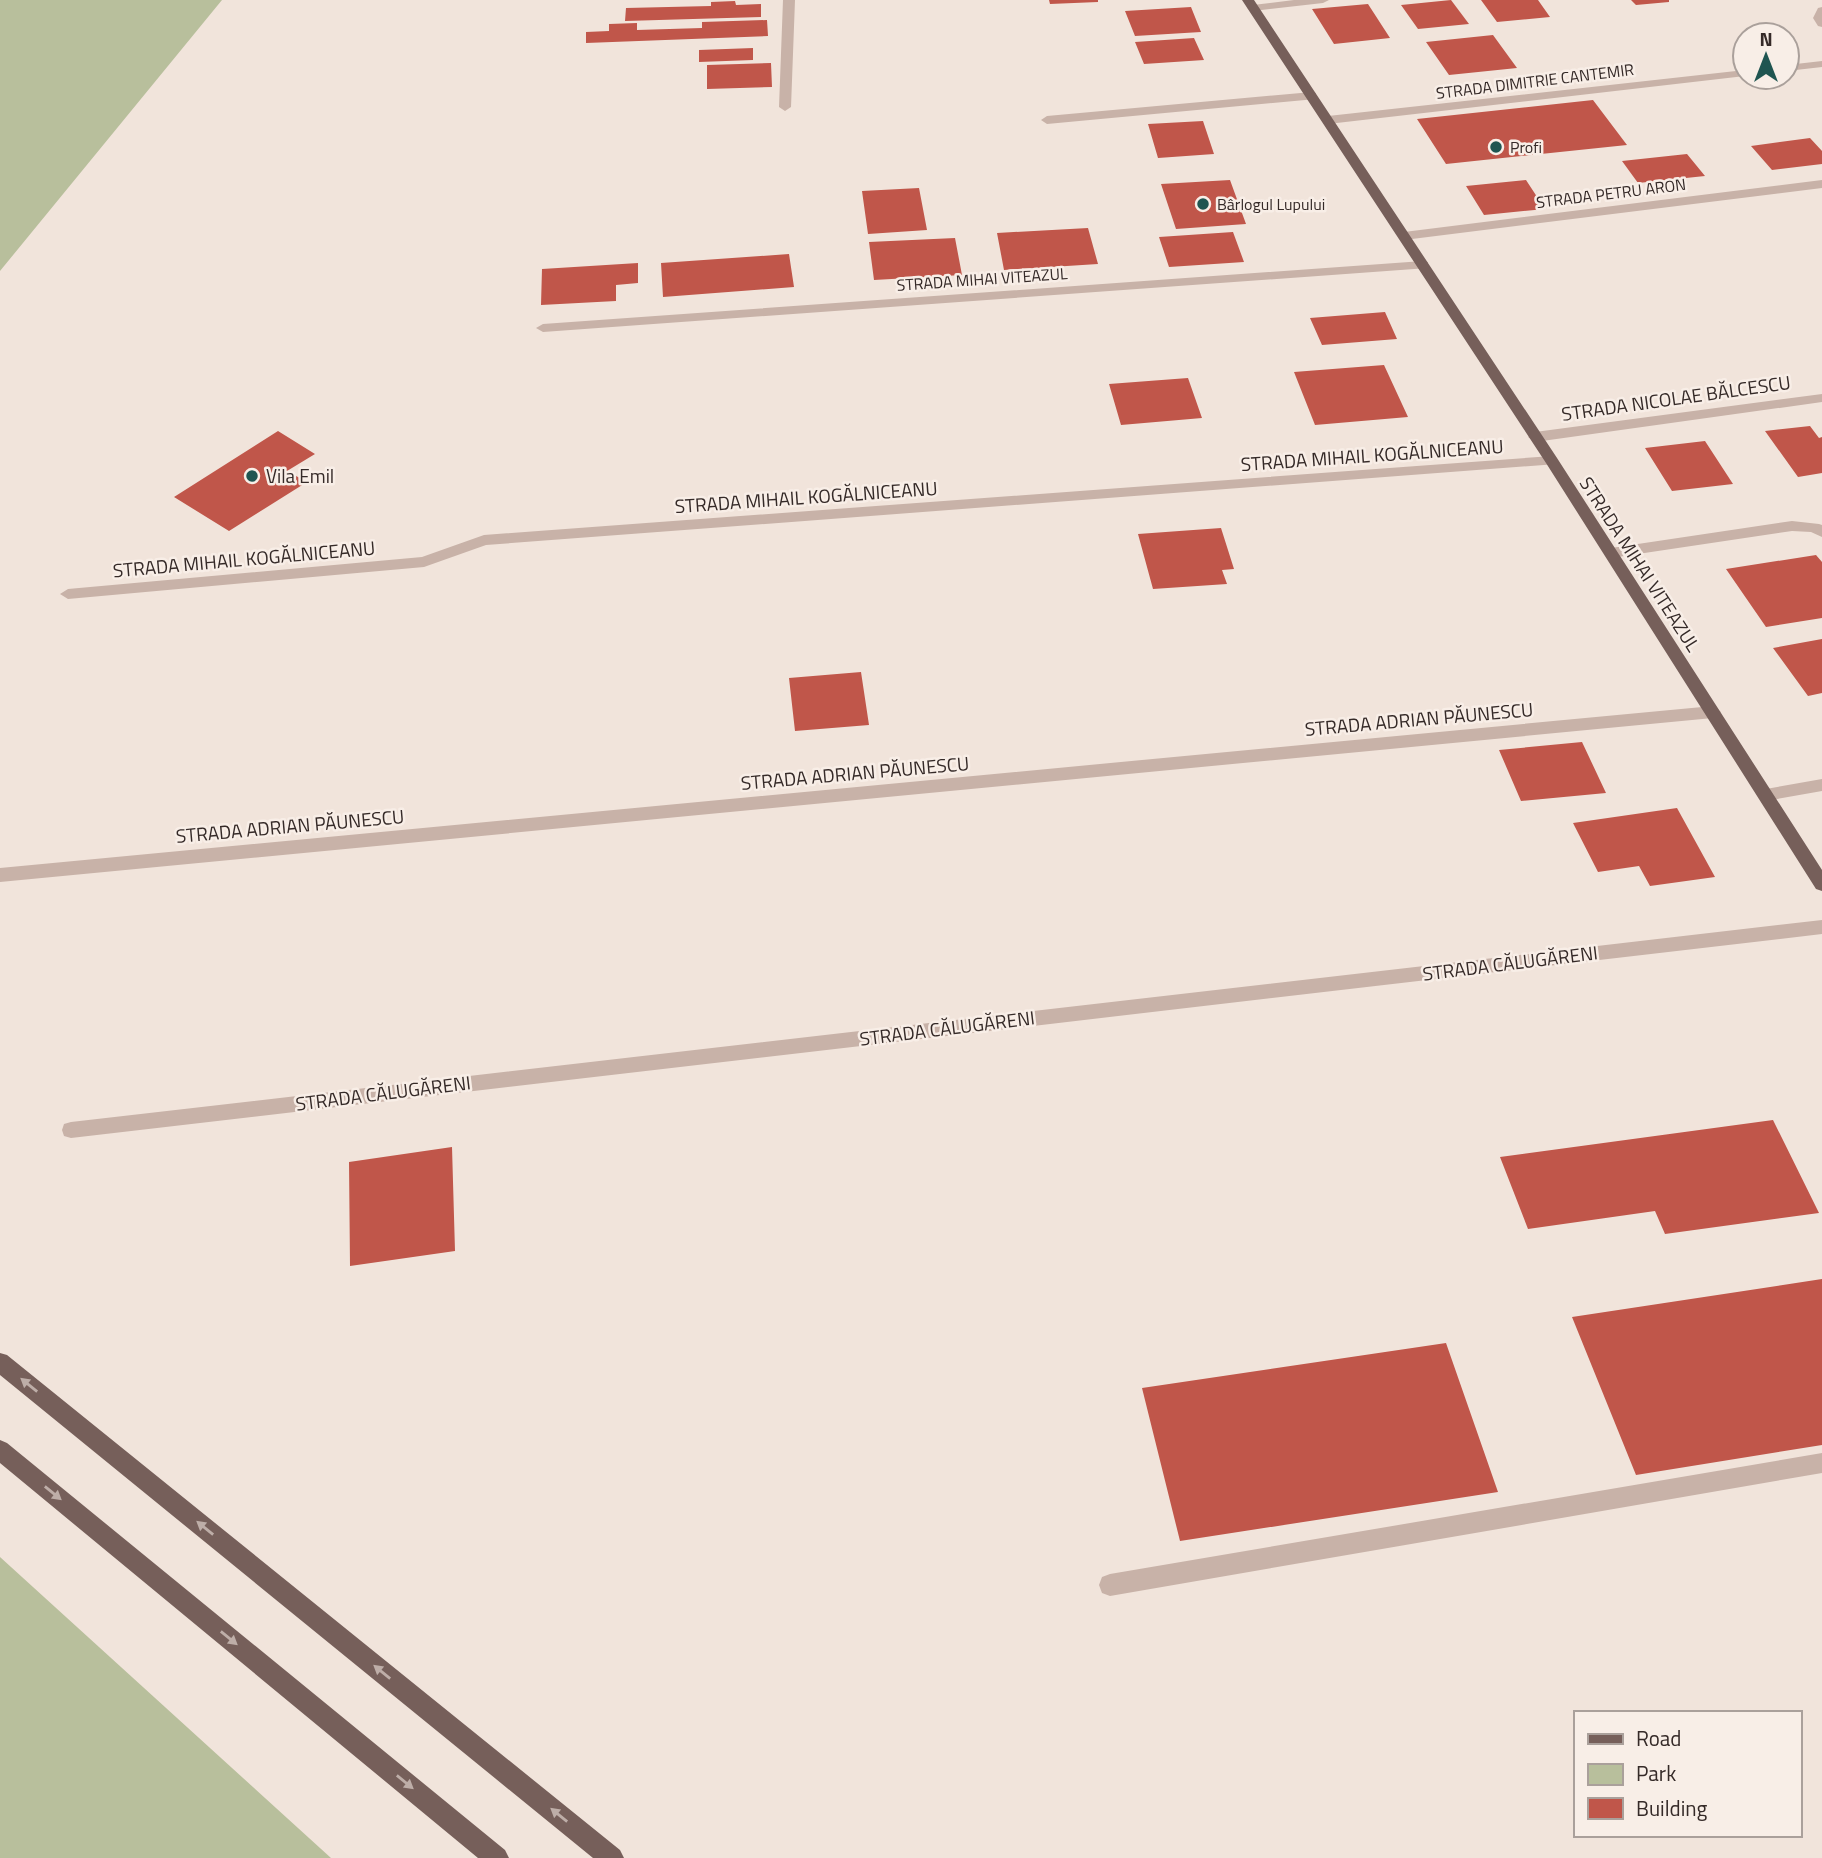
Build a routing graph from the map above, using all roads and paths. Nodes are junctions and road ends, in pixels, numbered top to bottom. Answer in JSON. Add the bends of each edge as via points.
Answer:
{"nodes":[{"id":1,"x":789,"y":0,"type":"edge"},
{"id":2,"x":1322,"y":0,"type":"edge"},
{"id":3,"x":1251,"y":4,"type":"edge"},
{"id":4,"x":1822,"y":9,"type":"edge"},
{"id":5,"x":1822,"y":24,"type":"edge"},
{"id":6,"x":1822,"y":64,"type":"edge"},
{"id":7,"x":1801,"y":66,"type":"edge"},
{"id":8,"x":1731,"y":75,"type":"edge"},
{"id":9,"x":1312,"y":96,"type":"junction"},
{"id":10,"x":785,"y":107,"type":"dead end"},
{"id":11,"x":1047,"y":120,"type":"dead end"},
{"id":12,"x":1328,"y":120,"type":"junction"},
{"id":13,"x":1822,"y":184,"type":"edge"},
{"id":14,"x":1404,"y":236,"type":"junction"},
{"id":15,"x":1423,"y":265,"type":"junction"},
{"id":16,"x":543,"y":328,"type":"dead end"},
{"id":17,"x":1822,"y":398,"type":"edge"},
{"id":18,"x":1535,"y":437,"type":"junction"},
{"id":19,"x":1552,"y":461,"type":"junction"},
{"id":20,"x":1822,"y":532,"type":"edge"},
{"id":21,"x":1611,"y":553,"type":"junction"},
{"id":22,"x":68,"y":594,"type":"dead end"},
{"id":23,"x":1713,"y":712,"type":"junction"},
{"id":24,"x":1822,"y":785,"type":"edge"},
{"id":25,"x":1766,"y":795,"type":"junction"},
{"id":26,"x":0,"y":875,"type":"edge"},
{"id":27,"x":1822,"y":884,"type":"edge"},
{"id":28,"x":1822,"y":927,"type":"edge"},
{"id":29,"x":71,"y":1129,"type":"dead end"},
{"id":30,"x":0,"y":1362,"type":"edge"},
{"id":31,"x":0,"y":1450,"type":"edge"},
{"id":32,"x":1822,"y":1463,"type":"edge"},
{"id":33,"x":1110,"y":1585,"type":"dead end"},
{"id":34,"x":497,"y":1858,"type":"edge"},
{"id":35,"x":612,"y":1858,"type":"edge"}],
"edges":[{"from":1,"to":10,"type":"street"},
{"from":2,"to":3,"type":"street"},
{"from":3,"to":9,"type":"main road","name":"STRADA MIHAI VITEAZUL"},
{"from":4,"to":5,"type":"street"},
{"from":6,"to":7,"type":"street"},
{"from":8,"to":12,"type":"street","name":"STRADA DIMITRIE CANTEMIR"},
{"from":9,"to":11,"type":"street"},
{"from":9,"to":12,"type":"main road","name":"STRADA MIHAI VITEAZUL"},
{"from":12,"to":14,"type":"main road","name":"STRADA MIHAI VITEAZUL"},
{"from":13,"to":14,"type":"street","name":"STRADA PETRU ARON"},
{"from":14,"to":15,"type":"main road","name":"STRADA MIHAI VITEAZUL"},
{"from":15,"to":16,"type":"street","name":"STRADA MIHAI VITEAZUL"},
{"from":15,"to":18,"type":"main road","name":"STRADA MIHAI VITEAZUL"},
{"from":17,"to":18,"type":"street","name":"STRADA NICOLAE BĂLCESCU"},
{"from":18,"to":19,"type":"main road","name":"STRADA MIHAI VITEAZUL"},
{"from":19,"to":21,"type":"main road","name":"STRADA MIHAI VITEAZUL"},
{"from":19,"to":22,"type":"street","name":"STRADA MIHAIL KOGĂLNICEANU","via":[[484,540],[424,562]]},
{"from":20,"to":21,"type":"street","via":[[1792,526]]},
{"from":21,"to":23,"type":"main road","name":"STRADA MIHAI VITEAZUL"},
{"from":23,"to":25,"type":"main road","name":"STRADA MIHAI VITEAZUL"},
{"from":23,"to":26,"type":"street","name":"STRADA ADRIAN PĂUNESCU"},
{"from":24,"to":25,"type":"street"},
{"from":25,"to":27,"type":"main road","name":"STRADA MIHAI VITEAZUL"},
{"from":28,"to":29,"type":"street","name":"STRADA CĂLUGĂRENI"},
{"from":35,"to":30,"type":"main road","one_way":true},
{"from":31,"to":34,"type":"main road","one_way":true},
{"from":32,"to":33,"type":"street"}]}
